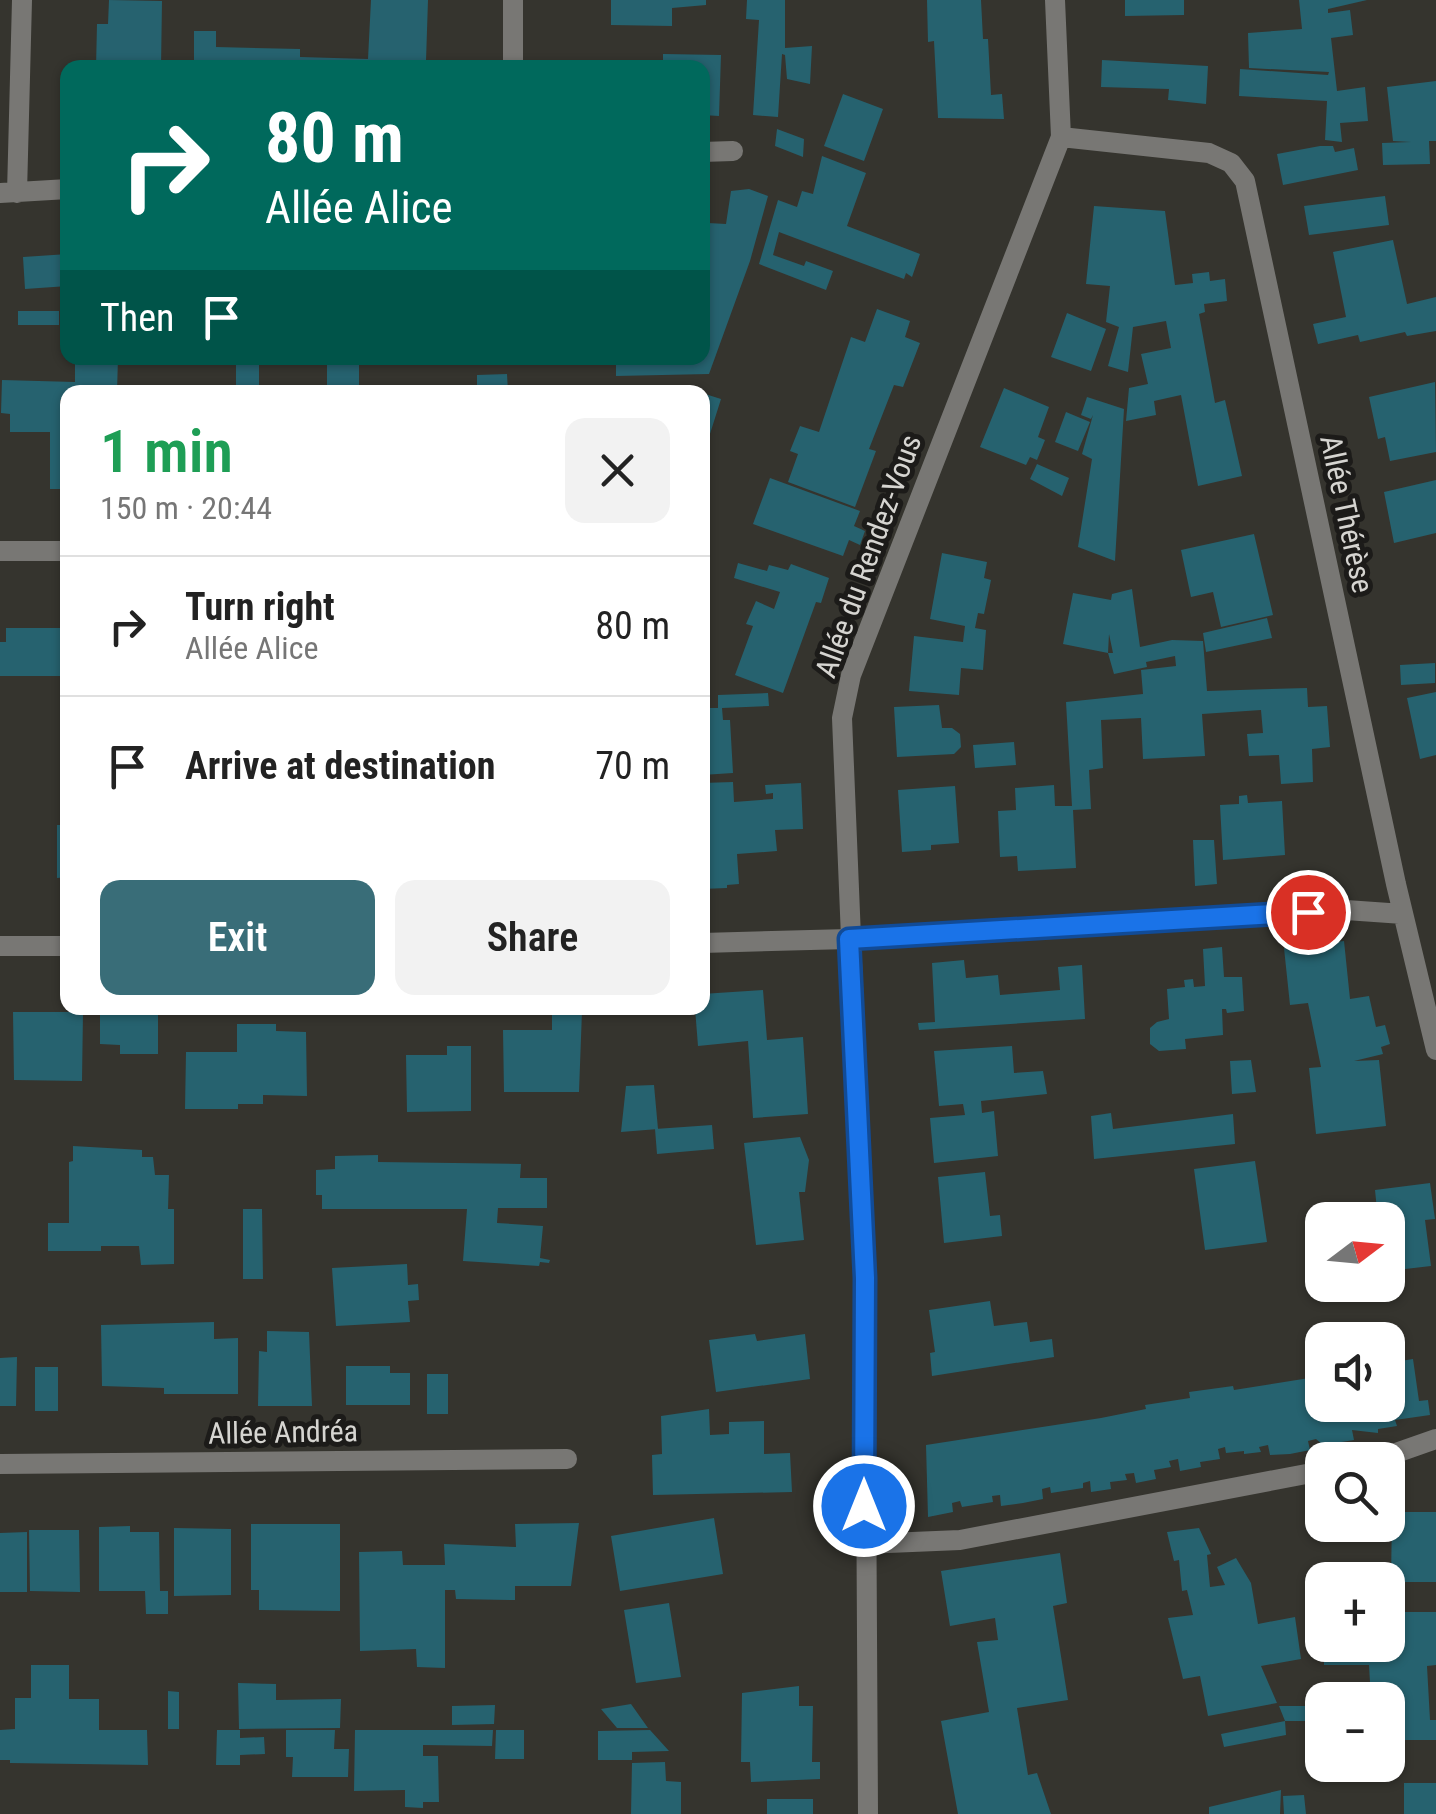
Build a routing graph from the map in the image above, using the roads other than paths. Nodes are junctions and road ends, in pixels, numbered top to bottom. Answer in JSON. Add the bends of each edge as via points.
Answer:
{"nodes":[{"id":1,"x":22,"y":0,"type":"edge"},
{"id":2,"x":513,"y":0,"type":"edge"},
{"id":3,"x":1055,"y":0,"type":"edge"},
{"id":4,"x":513,"y":60,"type":"edge"},
{"id":5,"x":1062,"y":137,"type":"junction"},
{"id":6,"x":732,"y":151,"type":"dead end"},
{"id":7,"x":710,"y":152,"type":"edge"},
{"id":8,"x":60,"y":190,"type":"edge"},
{"id":9,"x":9,"y":193,"type":"edge"},
{"id":10,"x":0,"y":551,"type":"edge"},
{"id":11,"x":60,"y":551,"type":"edge"},
{"id":12,"x":1403,"y":914,"type":"junction"},
{"id":13,"x":849,"y":939,"type":"junction"},
{"id":14,"x":710,"y":943,"type":"edge"},
{"id":15,"x":0,"y":946,"type":"edge"},
{"id":16,"x":60,"y":946,"type":"edge"},
{"id":17,"x":1436,"y":1050,"type":"edge"},
{"id":18,"x":1436,"y":1439,"type":"edge"},
{"id":19,"x":1405,"y":1450,"type":"edge"},
{"id":20,"x":568,"y":1459,"type":"dead end"},
{"id":21,"x":0,"y":1464,"type":"edge"},
{"id":22,"x":1305,"y":1473,"type":"edge"},
{"id":23,"x":864,"y":1544,"type":"junction"},
{"id":24,"x":868,"y":1814,"type":"edge"}],
"edges":[{"from":1,"to":9,"type":"street"},
{"from":2,"to":4,"type":"street"},
{"from":3,"to":5,"type":"street","name":"Allée du Rendez-Vous"},
{"from":5,"to":12,"type":"street","name":"Allée Thérèse","via":[[1208,153],[1231,163],[1245,180]]},
{"from":5,"to":13,"type":"street","name":"Allée du Rendez-Vous","via":[[851,675],[842,718]]},
{"from":6,"to":7,"type":"street"},
{"from":8,"to":9,"type":"street"},
{"from":10,"to":11,"type":"street"},
{"from":12,"to":13,"type":"street","via":[[1346,910]]},
{"from":12,"to":17,"type":"street","name":"Allée Thérèse"},
{"from":13,"to":14,"type":"street"},
{"from":13,"to":23,"type":"street","name":"Allée du Rendez-Vous","via":[[865,1278]]},
{"from":15,"to":16,"type":"street"},
{"from":18,"to":19,"type":"street"},
{"from":20,"to":21,"type":"street","name":"Allée Andréa"},
{"from":22,"to":23,"type":"street","via":[[960,1540]]},
{"from":23,"to":24,"type":"street","name":"Allée du Rendez-Vous"}]}
